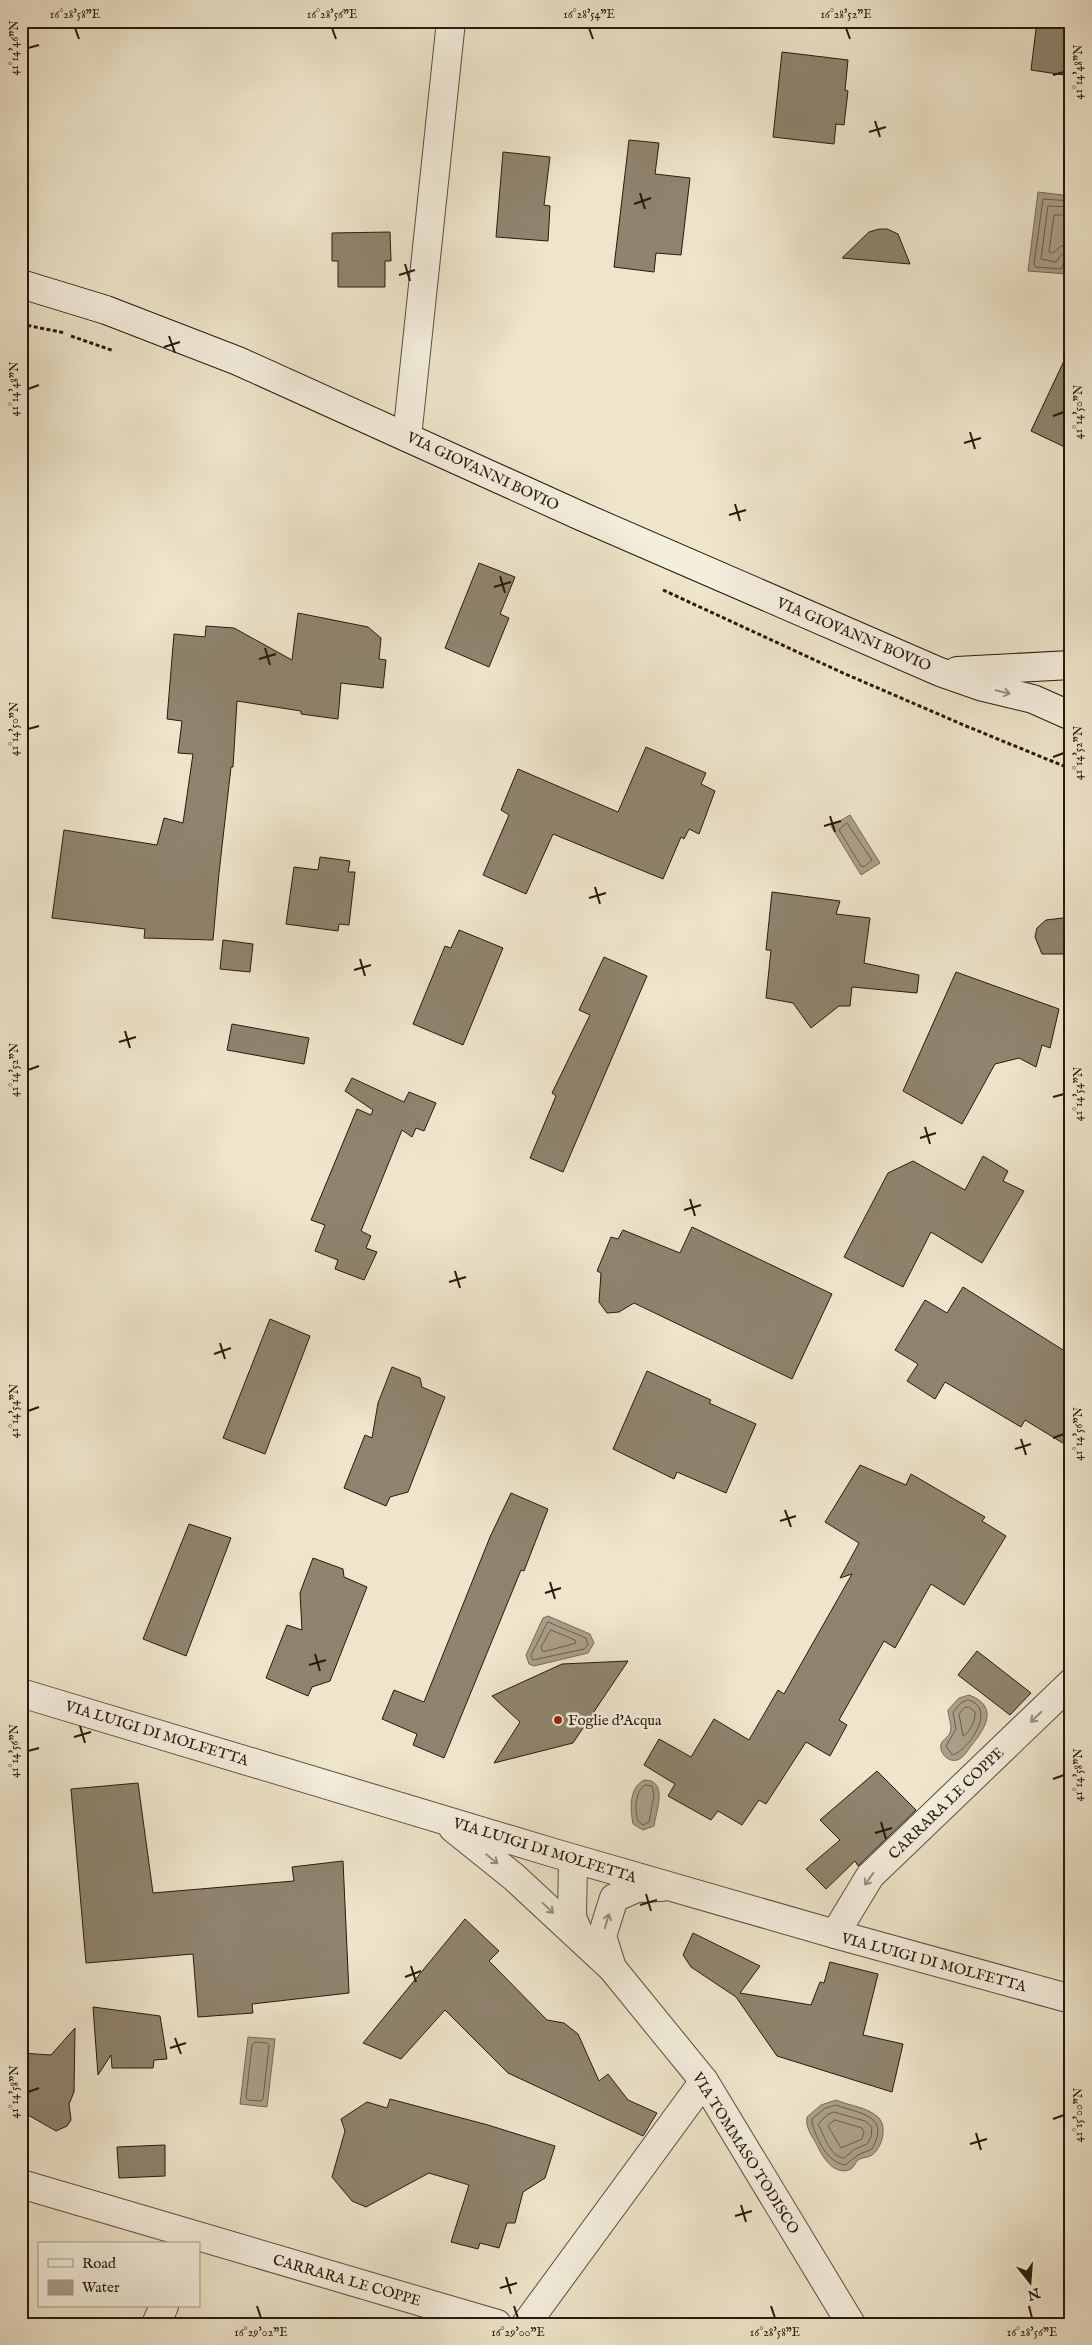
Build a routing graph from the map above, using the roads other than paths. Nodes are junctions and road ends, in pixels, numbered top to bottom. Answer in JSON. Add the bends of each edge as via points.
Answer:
{"nodes":[{"id":1,"x":451,"y":21,"type":"edge"},
{"id":2,"x":21,"y":284,"type":"edge"},
{"id":3,"x":407,"y":437,"type":"junction"},
{"id":4,"x":1071,"y":666,"type":"edge"},
{"id":5,"x":940,"y":672,"type":"junction"},
{"id":6,"x":1070,"y":710,"type":"edge"},
{"id":7,"x":1071,"y":1684,"type":"edge"},
{"id":8,"x":21,"y":1693,"type":"edge"},
{"id":9,"x":442,"y":1820,"type":"junction"},
{"id":10,"x":531,"y":1846,"type":"junction"},
{"id":11,"x":573,"y":1859,"type":"junction"},
{"id":12,"x":514,"y":1877,"type":"junction"},
{"id":13,"x":670,"y":1887,"type":"junction"},
{"id":14,"x":835,"y":1934,"type":"junction"},
{"id":15,"x":582,"y":1940,"type":"junction"},
{"id":16,"x":612,"y":1968,"type":"junction"},
{"id":17,"x":1071,"y":1999,"type":"edge"},
{"id":18,"x":704,"y":2081,"type":"junction"},
{"id":19,"x":21,"y":2184,"type":"edge"},
{"id":20,"x":195,"y":2240,"type":"edge"},
{"id":21,"x":163,"y":2308,"type":"edge"},
{"id":22,"x":156,"y":2324,"type":"edge"},
{"id":23,"x":497,"y":2324,"type":"edge"},
{"id":24,"x":526,"y":2324,"type":"edge"},
{"id":25,"x":850,"y":2324,"type":"edge"}],
"edges":[{"from":1,"to":3,"type":"street"},
{"from":2,"to":3,"type":"street","name":"VIA GIOVANNI BOVIO","via":[[106,310],[238,361]]},
{"from":3,"to":5,"type":"street","name":"VIA GIOVANNI BOVIO"},
{"from":4,"to":5,"type":"street"},
{"from":5,"to":6,"type":"street","name":"VIA GIOVANNI BOVIO","one_way":true},
{"from":7,"to":14,"type":"street","name":"CARRARA LE COPPE","one_way":true,"via":[[870,1876]]},
{"from":8,"to":9,"type":"street","name":"VIA LUIGI DI MOLFETTA"},
{"from":9,"to":10,"type":"street","name":"VIA LUIGI DI MOLFETTA"},
{"from":9,"to":12,"type":"street","name":"VIA TOMMASO TODISCO","one_way":true},
{"from":10,"to":11,"type":"street","name":"VIA LUIGI DI MOLFETTA"},
{"from":10,"to":12,"type":"street","via":[[520,1854]]},
{"from":11,"to":13,"type":"street","name":"VIA LUIGI DI MOLFETTA"},
{"from":11,"to":15,"type":"street","name":"VIA TOMMASO TODISCO","via":[[572,1917]]},
{"from":12,"to":15,"type":"street","name":"VIA TOMMASO TODISCO","one_way":true},
{"from":13,"to":14,"type":"street","name":"VIA LUIGI DI MOLFETTA"},
{"from":16,"to":13,"type":"street","name":"VIA TOMMASO TODISCO","one_way":true,"via":[[602,1936],[614,1898],[637,1888]]},
{"from":14,"to":17,"type":"street","name":"VIA LUIGI DI MOLFETTA"},
{"from":15,"to":16,"type":"street","name":"VIA TOMMASO TODISCO"},
{"from":16,"to":18,"type":"street","name":"VIA TOMMASO TODISCO"},
{"from":18,"to":24,"type":"street"},
{"from":18,"to":25,"type":"street","name":"VIA TOMMASO TODISCO"},
{"from":19,"to":20,"type":"street","name":"CARRARA LE COPPE"},
{"from":20,"to":23,"type":"street","name":"CARRARA LE COPPE"},
{"from":21,"to":22,"type":"street"}]}
